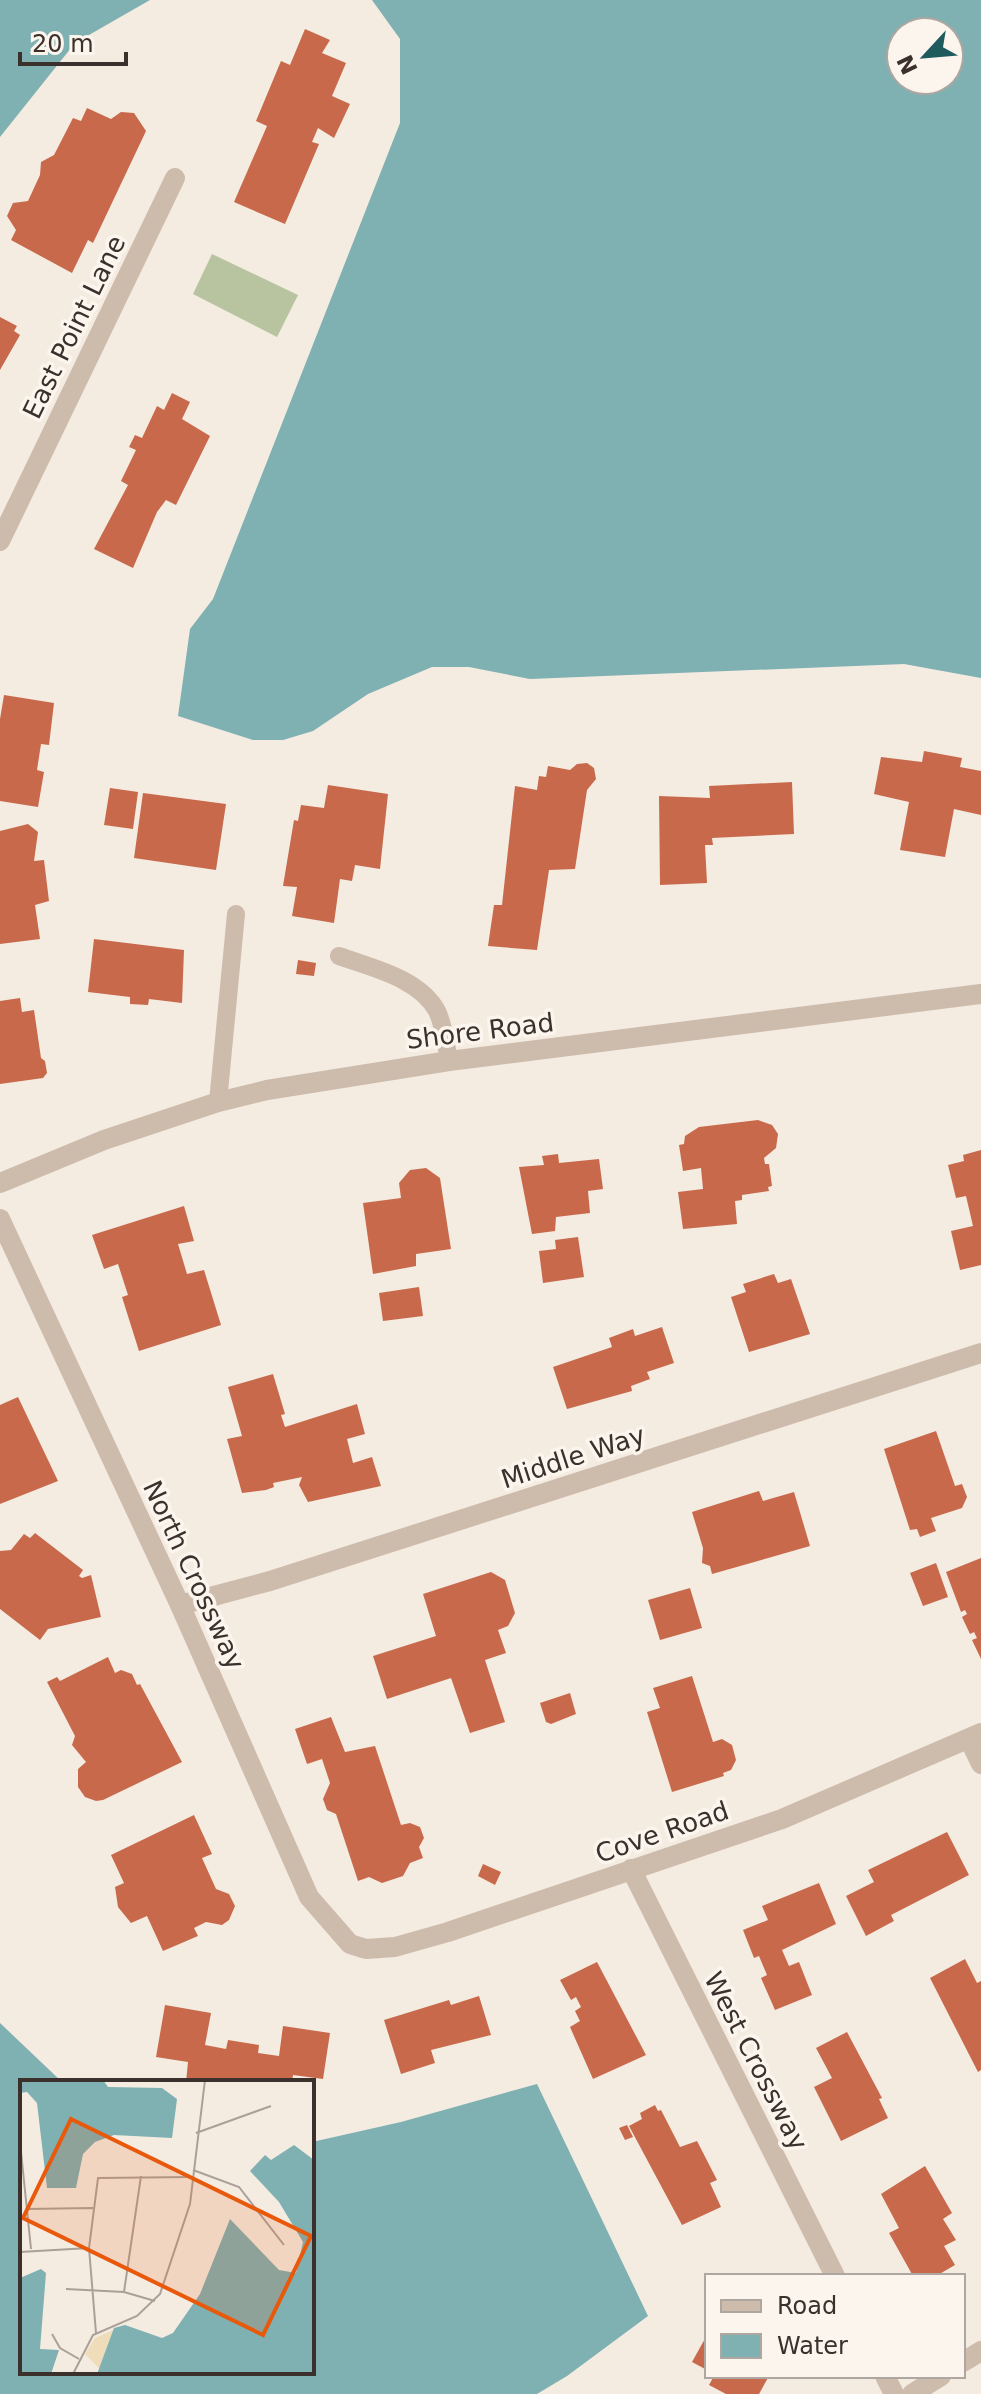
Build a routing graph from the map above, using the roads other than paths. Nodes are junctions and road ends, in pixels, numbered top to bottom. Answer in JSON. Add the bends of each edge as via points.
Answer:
{"nodes":[{"id":1,"x":175,"y":178,"type":"dead end"},
{"id":2,"x":0,"y":541,"type":"edge"},
{"id":3,"x":236,"y":914,"type":"dead end"},
{"id":4,"x":339,"y":956,"type":"dead end"},
{"id":5,"x":981,"y":994,"type":"edge"},
{"id":6,"x":449,"y":1061,"type":"junction"},
{"id":7,"x":218,"y":1102,"type":"junction"},
{"id":8,"x":0,"y":1183,"type":"edge"},
{"id":9,"x":0,"y":1219,"type":"edge"},
{"id":10,"x":981,"y":1353,"type":"edge"},
{"id":11,"x":180,"y":1605,"type":"junction"},
{"id":12,"x":975,"y":1736,"type":"edge"},
{"id":13,"x":981,"y":1764,"type":"edge"},
{"id":14,"x":631,"y":1869,"type":"junction"},
{"id":15,"x":350,"y":1944,"type":"joint"},
{"id":16,"x":834,"y":2274,"type":"edge"},
{"id":17,"x":938,"y":2378,"type":"edge"},
{"id":18,"x":912,"y":2394,"type":"edge"}],
"edges":[{"from":1,"to":2,"type":"street","name":"East Point Lane"},
{"from":3,"to":7,"type":"lane"},
{"from":4,"to":6,"type":"lane","via":[[421,992],[437,1012]]},
{"from":5,"to":6,"type":"street","name":"Shore Road"},
{"from":6,"to":7,"type":"street","name":"Shore Road"},
{"from":7,"to":8,"type":"street","name":"Shore Road","via":[[104,1140]]},
{"from":9,"to":11,"type":"street","name":"North Crossway"},
{"from":10,"to":11,"type":"street","name":"Middle Way","via":[[270,1581]]},
{"from":11,"to":15,"type":"street","name":"North Crossway","via":[[309,1897]]},
{"from":12,"to":13,"type":"street"},
{"from":12,"to":14,"type":"street","name":"Cove Road","via":[[782,1819]]},
{"from":14,"to":15,"type":"street","name":"Cove Road","via":[[395,1947]]},
{"from":14,"to":16,"type":"street","name":"West Crossway"},
{"from":17,"to":18,"type":"street"}]}
